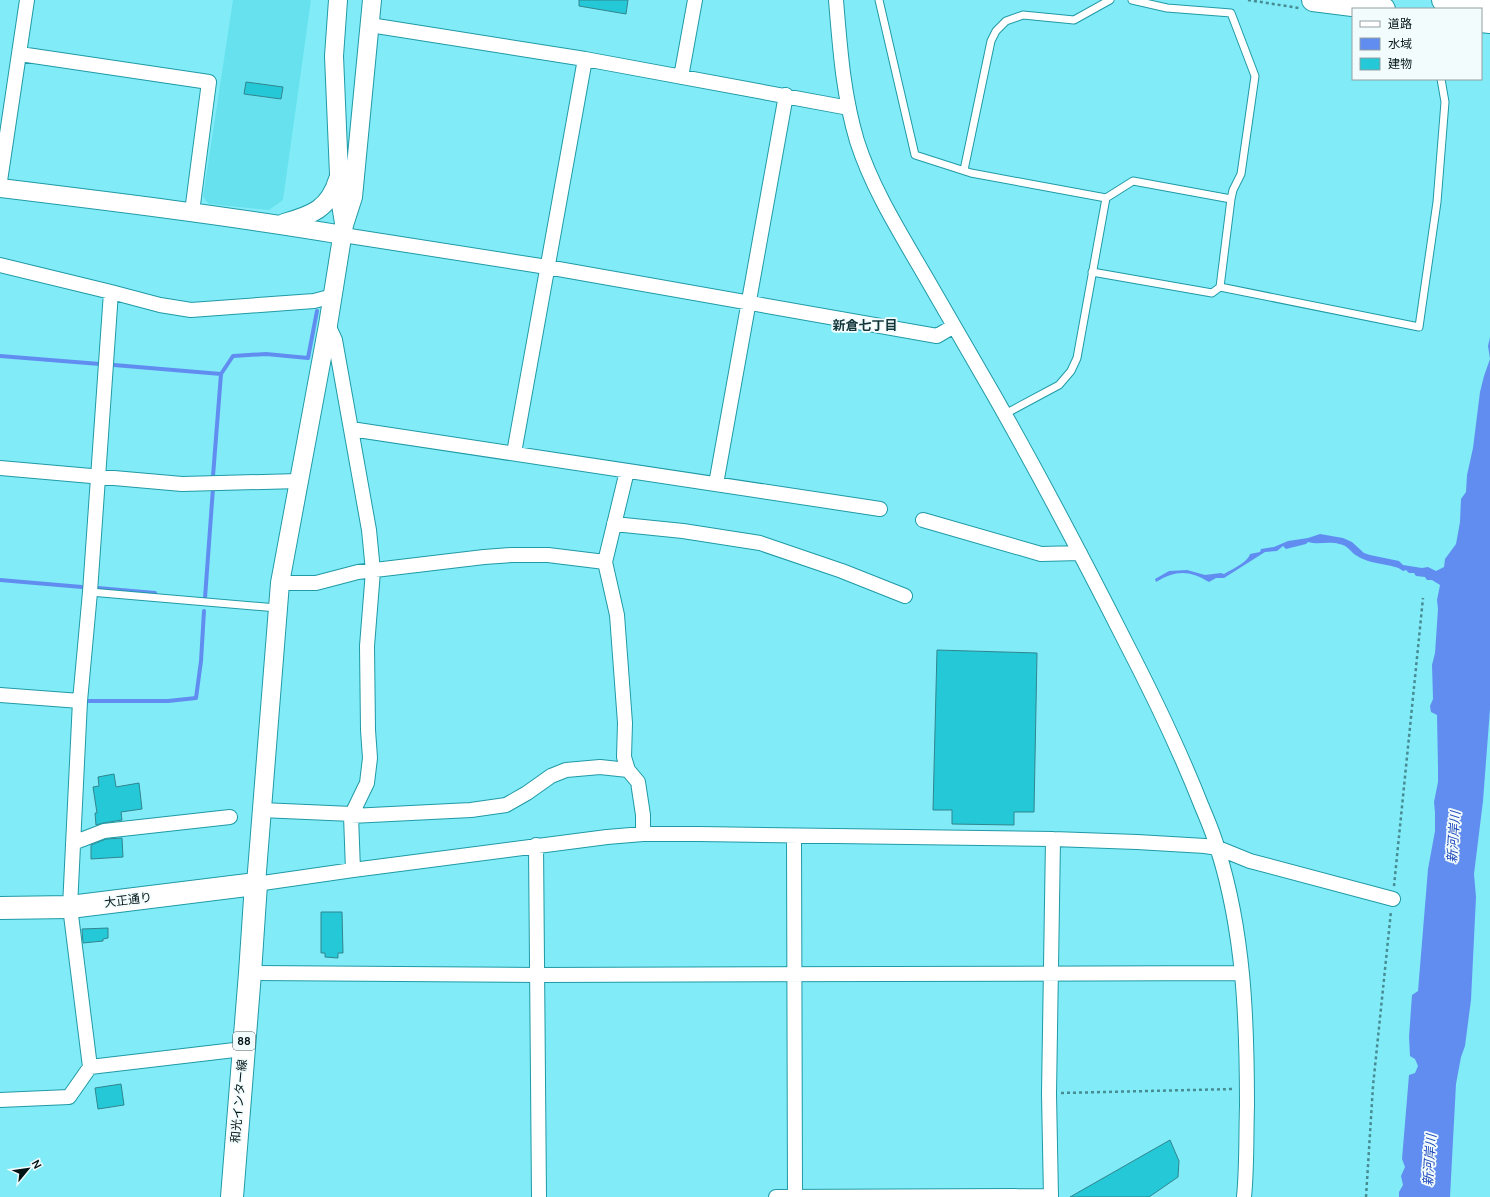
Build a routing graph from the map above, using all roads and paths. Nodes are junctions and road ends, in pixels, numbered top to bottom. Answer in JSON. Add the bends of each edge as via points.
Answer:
{"nodes":[{"id":1,"x":27,"y":0,"type":"edge"},
{"id":2,"x":338,"y":0,"type":"edge"},
{"id":3,"x":372,"y":0,"type":"edge"},
{"id":4,"x":695,"y":0,"type":"edge"},
{"id":5,"x":836,"y":0,"type":"edge"},
{"id":6,"x":879,"y":0,"type":"edge"},
{"id":7,"x":1110,"y":0,"type":"edge"},
{"id":8,"x":1132,"y":0,"type":"edge"},
{"id":9,"x":1313,"y":0,"type":"edge"},
{"id":10,"x":1439,"y":2,"type":"edge"},
{"id":11,"x":1490,"y":5,"type":"edge"},
{"id":12,"x":1376,"y":8,"type":"edge"},
{"id":13,"x":370,"y":24,"type":"junction"},
{"id":14,"x":20,"y":54,"type":"junction"},
{"id":15,"x":585,"y":59,"type":"junction"},
{"id":16,"x":681,"y":78,"type":"junction"},
{"id":17,"x":1441,"y":80,"type":"edge"},
{"id":18,"x":786,"y":95,"type":"junction"},
{"id":19,"x":848,"y":108,"type":"junction"},
{"id":20,"x":964,"y":170,"type":"junction"},
{"id":21,"x":339,"y":171,"type":"junction"},
{"id":22,"x":0,"y":181,"type":"edge"},
{"id":23,"x":0,"y":188,"type":"edge"},
{"id":24,"x":1106,"y":198,"type":"junction"},
{"id":25,"x":1231,"y":199,"type":"junction"},
{"id":26,"x":192,"y":212,"type":"junction"},
{"id":27,"x":280,"y":224,"type":"junction"},
{"id":28,"x":344,"y":230,"type":"junction"},
{"id":29,"x":0,"y":265,"type":"edge"},
{"id":30,"x":546,"y":267,"type":"junction"},
{"id":31,"x":1092,"y":272,"type":"junction"},
{"id":32,"x":1220,"y":287,"type":"junction"},
{"id":33,"x":111,"y":292,"type":"junction"},
{"id":34,"x":333,"y":296,"type":"junction"},
{"id":35,"x":749,"y":303,"type":"junction"},
{"id":36,"x":328,"y":325,"type":"junction"},
{"id":37,"x":954,"y":326,"type":"junction"},
{"id":38,"x":1005,"y":414,"type":"junction"},
{"id":39,"x":351,"y":429,"type":"junction"},
{"id":40,"x":514,"y":453,"type":"junction"},
{"id":41,"x":0,"y":468,"type":"edge"},
{"id":42,"x":627,"y":470,"type":"junction"},
{"id":43,"x":97,"y":476,"type":"junction"},
{"id":44,"x":299,"y":481,"type":"junction"},
{"id":45,"x":716,"y":484,"type":"junction"},
{"id":46,"x":880,"y":509,"type":"dead end"},
{"id":47,"x":924,"y":520,"type":"dead end"},
{"id":48,"x":614,"y":524,"type":"junction"},
{"id":49,"x":1080,"y":553,"type":"junction"},
{"id":50,"x":606,"y":562,"type":"junction"},
{"id":51,"x":373,"y":571,"type":"junction"},
{"id":52,"x":280,"y":583,"type":"junction"},
{"id":53,"x":90,"y":592,"type":"junction"},
{"id":54,"x":905,"y":596,"type":"dead end"},
{"id":55,"x":278,"y":608,"type":"junction"},
{"id":56,"x":0,"y":695,"type":"edge"},
{"id":57,"x":80,"y":701,"type":"junction"},
{"id":58,"x":628,"y":770,"type":"junction"},
{"id":59,"x":261,"y":810,"type":"junction"},
{"id":60,"x":351,"y":815,"type":"junction"},
{"id":61,"x":230,"y":817,"type":"dead end"},
{"id":62,"x":643,"y":834,"type":"junction"},
{"id":63,"x":794,"y":836,"type":"junction"},
{"id":64,"x":1053,"y":839,"type":"junction"},
{"id":65,"x":74,"y":843,"type":"junction"},
{"id":66,"x":536,"y":845,"type":"junction"},
{"id":67,"x":1218,"y":848,"type":"junction"},
{"id":68,"x":354,"y":870,"type":"junction"},
{"id":69,"x":256,"y":884,"type":"junction"},
{"id":70,"x":1393,"y":899,"type":"dead end"},
{"id":71,"x":0,"y":908,"type":"edge"},
{"id":72,"x":70,"y":908,"type":"junction"},
{"id":73,"x":250,"y":973,"type":"junction"},
{"id":74,"x":1242,"y":973,"type":"junction"},
{"id":75,"x":796,"y":974,"type":"junction"},
{"id":76,"x":1051,"y":974,"type":"junction"},
{"id":77,"x":538,"y":975,"type":"junction"},
{"id":78,"x":243,"y":1049,"type":"junction"},
{"id":79,"x":90,"y":1067,"type":"junction"},
{"id":80,"x":1247,"y":1088,"type":"junction"},
{"id":81,"x":1049,"y":1094,"type":"junction"},
{"id":82,"x":0,"y":1100,"type":"edge"},
{"id":83,"x":1051,"y":1196,"type":"edge"},
{"id":84,"x":232,"y":1197,"type":"edge"},
{"id":85,"x":539,"y":1197,"type":"edge"},
{"id":86,"x":776,"y":1197,"type":"edge"},
{"id":87,"x":795,"y":1197,"type":"edge"},
{"id":88,"x":1244,"y":1197,"type":"edge"}],
"edges":[{"from":1,"to":14,"type":"street"},
{"from":2,"to":21,"type":"street","via":[[334,56]]},
{"from":3,"to":13,"type":"street"},
{"from":4,"to":16,"type":"street"},
{"from":5,"to":19,"type":"street"},
{"from":6,"to":20,"type":"lane","via":[[915,155]]},
{"from":7,"to":20,"type":"lane","via":[[1074,20],[1023,15],[1006,21],[996,30],[991,41]]},
{"from":8,"to":25,"type":"lane","via":[[1167,8],[1231,14],[1255,76],[1241,174]]},
{"from":9,"to":12,"type":"main road"},
{"from":10,"to":11,"type":"main road"},
{"from":13,"to":15,"type":"street"},
{"from":13,"to":28,"type":"street","via":[[354,198]]},
{"from":14,"to":22,"type":"street"},
{"from":14,"to":26,"type":"street","via":[[210,82]]},
{"from":15,"to":16,"type":"street"},
{"from":15,"to":30,"type":"street"},
{"from":16,"to":18,"type":"street"},
{"from":17,"to":32,"type":"lane","via":[[1445,102],[1437,202],[1419,327]]},
{"from":18,"to":19,"type":"street"},
{"from":18,"to":35,"type":"street"},
{"from":19,"to":37,"type":"street","via":[[871,178]]},
{"from":20,"to":24,"type":"lane"},
{"from":21,"to":27,"type":"street","via":[[336,185],[324,205],[309,215]]},
{"from":21,"to":28,"type":"street"},
{"from":23,"to":26,"type":"street"},
{"from":24,"to":25,"type":"lane","via":[[1134,181]]},
{"from":24,"to":31,"type":"lane"},
{"from":25,"to":32,"type":"lane"},
{"from":26,"to":27,"type":"street"},
{"from":27,"to":28,"type":"street"},
{"from":28,"to":30,"type":"street"},
{"from":28,"to":34,"type":"street"},
{"from":29,"to":33,"type":"street"},
{"from":30,"to":35,"type":"street"},
{"from":30,"to":40,"type":"street"},
{"from":31,"to":32,"type":"lane","via":[[1212,293]]},
{"from":31,"to":38,"type":"lane","via":[[1077,358],[1071,371],[1060,385]]},
{"from":33,"to":34,"type":"street","via":[[191,310],[314,301]]},
{"from":33,"to":43,"type":"street"},
{"from":34,"to":36,"type":"street"},
{"from":35,"to":37,"type":"street","via":[[937,336]]},
{"from":35,"to":45,"type":"street"},
{"from":36,"to":39,"type":"street","via":[[335,340]]},
{"from":36,"to":44,"type":"street"},
{"from":37,"to":38,"type":"street"},
{"from":38,"to":49,"type":"street"},
{"from":39,"to":40,"type":"street"},
{"from":39,"to":51,"type":"street","via":[[369,530]]},
{"from":40,"to":42,"type":"street"},
{"from":41,"to":43,"type":"street"},
{"from":42,"to":45,"type":"street"},
{"from":42,"to":48,"type":"street"},
{"from":43,"to":44,"type":"street","via":[[182,484]]},
{"from":43,"to":53,"type":"street"},
{"from":44,"to":52,"type":"street"},
{"from":45,"to":46,"type":"street"},
{"from":47,"to":49,"type":"street","via":[[1041,554]]},
{"from":48,"to":50,"type":"street"},
{"from":48,"to":54,"type":"street","via":[[760,543]]},
{"from":49,"to":67,"type":"street","via":[[1166,724]]},
{"from":50,"to":51,"type":"street","via":[[548,555],[512,555]]},
{"from":50,"to":58,"type":"street","via":[[617,615],[625,723],[624,757]]},
{"from":51,"to":52,"type":"street","via":[[358,572],[316,583]]},
{"from":51,"to":60,"type":"street","via":[[367,646],[370,758],[367,783]]},
{"from":52,"to":55,"type":"street"},
{"from":53,"to":55,"type":"lane"},
{"from":53,"to":57,"type":"street"},
{"from":55,"to":59,"type":"street"},
{"from":56,"to":57,"type":"street"},
{"from":57,"to":65,"type":"street"},
{"from":58,"to":60,"type":"street","via":[[600,767],[566,770],[551,776],[506,805],[470,810]]},
{"from":58,"to":62,"type":"street","via":[[638,782]]},
{"from":59,"to":60,"type":"street"},
{"from":59,"to":69,"type":"street"},
{"from":60,"to":68,"type":"street"},
{"from":61,"to":65,"type":"street","via":[[104,830]]},
{"from":62,"to":63,"type":"street"},
{"from":62,"to":66,"type":"street"},
{"from":63,"to":64,"type":"street"},
{"from":63,"to":75,"type":"street"},
{"from":64,"to":67,"type":"street"},
{"from":64,"to":76,"type":"street"},
{"from":65,"to":72,"type":"street"},
{"from":66,"to":68,"type":"street"},
{"from":66,"to":77,"type":"street"},
{"from":67,"to":70,"type":"street","via":[[1250,861]]},
{"from":67,"to":74,"type":"street","via":[[1229,891]]},
{"from":68,"to":69,"type":"street"},
{"from":69,"to":72,"type":"main road","name":"大正通り"},
{"from":69,"to":73,"type":"main road","name":"和光インター線","number":"88"},
{"from":71,"to":72,"type":"main road","name":"大正通り"},
{"from":72,"to":79,"type":"street"},
{"from":73,"to":77,"type":"street"},
{"from":73,"to":78,"type":"main road","name":"和光インター線","number":"88"},
{"from":74,"to":76,"type":"street"},
{"from":74,"to":80,"type":"street","via":[[1246,1017]]},
{"from":75,"to":76,"type":"street"},
{"from":75,"to":77,"type":"street"},
{"from":75,"to":87,"type":"street"},
{"from":76,"to":81,"type":"street"},
{"from":77,"to":85,"type":"street"},
{"from":78,"to":79,"type":"street"},
{"from":78,"to":84,"type":"main road","name":"和光インター線","number":"88"},
{"from":79,"to":82,"type":"street","via":[[69,1098]]},
{"from":80,"to":81,"type":"path"},
{"from":80,"to":88,"type":"street"},
{"from":81,"to":83,"type":"street"},
{"from":83,"to":87,"type":"street"},
{"from":86,"to":87,"type":"street"}]}
